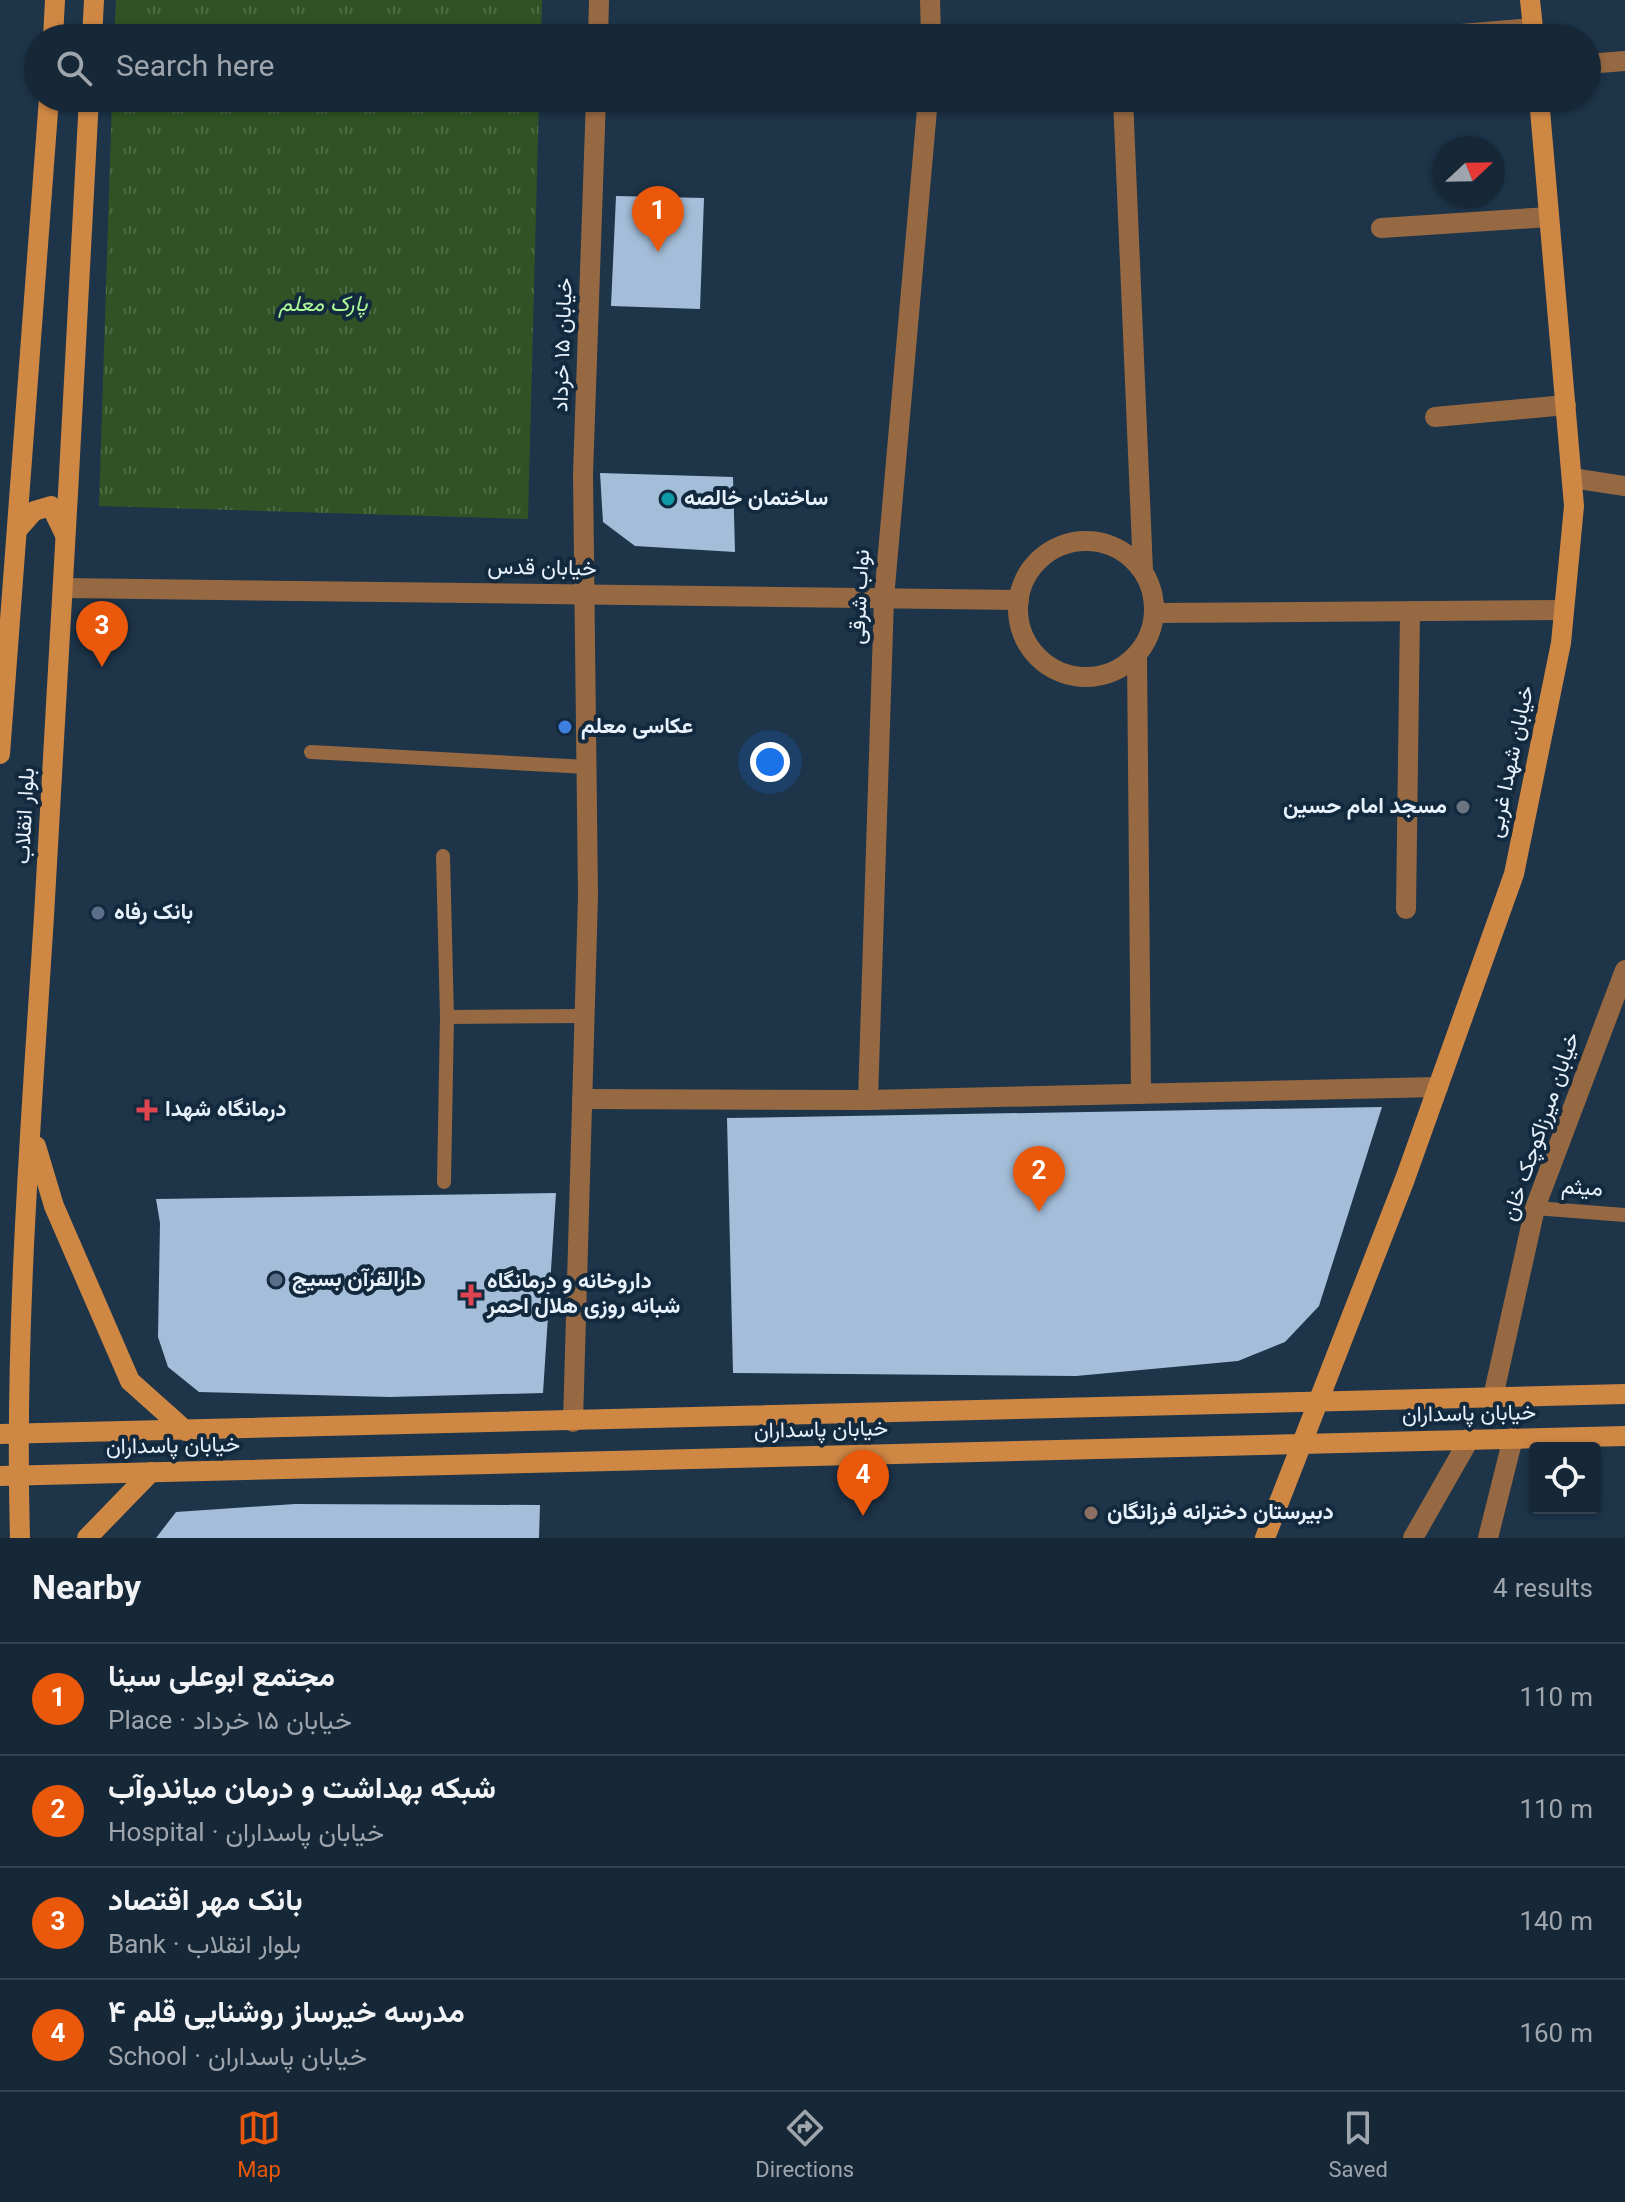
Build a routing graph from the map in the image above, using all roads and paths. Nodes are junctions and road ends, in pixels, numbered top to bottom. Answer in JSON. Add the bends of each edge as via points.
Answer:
{"nodes":[{"id":1,"x":55,"y":0,"type":"edge"},
{"id":2,"x":94,"y":0,"type":"edge"},
{"id":3,"x":599,"y":0,"type":"edge"},
{"id":4,"x":930,"y":0,"type":"edge"},
{"id":5,"x":1530,"y":0,"type":"edge"},
{"id":6,"x":54,"y":24,"type":"edge"},
{"id":7,"x":93,"y":24,"type":"edge"},
{"id":8,"x":598,"y":24,"type":"edge"},
{"id":9,"x":931,"y":24,"type":"edge"},
{"id":10,"x":1533,"y":24,"type":"edge"},
{"id":11,"x":1625,"y":61,"type":"edge"},
{"id":12,"x":1601,"y":63,"type":"edge"},
{"id":13,"x":48,"y":112,"type":"edge"},
{"id":14,"x":88,"y":112,"type":"edge"},
{"id":15,"x":596,"y":112,"type":"edge"},
{"id":16,"x":927,"y":112,"type":"edge"},
{"id":17,"x":1124,"y":112,"type":"edge"},
{"id":18,"x":1540,"y":112,"type":"edge"},
{"id":19,"x":1549,"y":217,"type":"junction"},
{"id":20,"x":1381,"y":228,"type":"dead end"},
{"id":21,"x":1566,"y":405,"type":"junction"},
{"id":22,"x":1435,"y":417,"type":"dead end"},
{"id":23,"x":1572,"y":478,"type":"junction"},
{"id":24,"x":1625,"y":486,"type":"edge"},
{"id":25,"x":19,"y":528,"type":"junction"},
{"id":26,"x":67,"y":538,"type":"junction"},
{"id":27,"x":1143,"y":571,"type":"junction"},
{"id":28,"x":6,"y":572,"type":"edge"},
{"id":29,"x":64,"y":588,"type":"junction"},
{"id":30,"x":585,"y":594,"type":"junction"},
{"id":31,"x":884,"y":598,"type":"junction"},
{"id":32,"x":1019,"y":600,"type":"junction"},
{"id":33,"x":1564,"y":610,"type":"junction"},
{"id":34,"x":1410,"y":611,"type":"junction"},
{"id":35,"x":1154,"y":613,"type":"junction"},
{"id":36,"x":1137,"y":655,"type":"junction"},
{"id":37,"x":311,"y":752,"type":"dead end"},
{"id":38,"x":0,"y":754,"type":"edge"},
{"id":39,"x":587,"y":767,"type":"junction"},
{"id":40,"x":443,"y":856,"type":"dead end"},
{"id":41,"x":1406,"y":909,"type":"dead end"},
{"id":42,"x":1625,"y":970,"type":"edge"},
{"id":43,"x":585,"y":1016,"type":"junction"},
{"id":44,"x":447,"y":1017,"type":"junction"},
{"id":45,"x":1438,"y":1087,"type":"junction"},
{"id":46,"x":1141,"y":1094,"type":"junction"},
{"id":47,"x":582,"y":1099,"type":"junction"},
{"id":48,"x":868,"y":1100,"type":"junction"},
{"id":49,"x":31,"y":1131,"type":"junction"},
{"id":50,"x":444,"y":1182,"type":"dead end"},
{"id":51,"x":1535,"y":1208,"type":"junction"},
{"id":52,"x":1625,"y":1215,"type":"edge"},
{"id":53,"x":1625,"y":1394,"type":"edge"},
{"id":54,"x":1493,"y":1397,"type":"junction"},
{"id":55,"x":1317,"y":1402,"type":"junction"},
{"id":56,"x":573,"y":1422,"type":"junction"},
{"id":57,"x":186,"y":1431,"type":"junction"},
{"id":58,"x":8,"y":1434,"type":"edge"},
{"id":59,"x":1625,"y":1436,"type":"edge"},
{"id":60,"x":1470,"y":1438,"type":"junction"},
{"id":61,"x":1513,"y":1438,"type":"junction"},
{"id":62,"x":1302,"y":1443,"type":"junction"},
{"id":63,"x":151,"y":1472,"type":"junction"},
{"id":64,"x":9,"y":1475,"type":"edge"},
{"id":65,"x":20,"y":1538,"type":"edge"},
{"id":66,"x":87,"y":1538,"type":"edge"},
{"id":67,"x":1265,"y":1538,"type":"edge"},
{"id":68,"x":1413,"y":1538,"type":"edge"},
{"id":69,"x":1488,"y":1538,"type":"edge"}],
"edges":[{"from":1,"to":6,"type":"main road"},
{"from":2,"to":7,"type":"main road"},
{"from":3,"to":8,"type":"street"},
{"from":4,"to":9,"type":"street"},
{"from":5,"to":10,"type":"main road"},
{"from":11,"to":12,"type":"street"},
{"from":13,"to":25,"type":"main road","name":"بلوار انقلاب"},
{"from":14,"to":26,"type":"main road","name":"بلوار انقلاب"},
{"from":15,"to":30,"type":"street","name":"خیابان ۱۵ خرداد","via":[[583,474]]},
{"from":16,"to":31,"type":"street","name":"نواب شرقی"},
{"from":17,"to":27,"type":"street"},
{"from":18,"to":19,"type":"main road","name":"خیابان شهدا غربی"},
{"from":19,"to":20,"type":"street"},
{"from":19,"to":21,"type":"main road","name":"خیابان شهدا غربی"},
{"from":21,"to":22,"type":"street"},
{"from":21,"to":23,"type":"main road","name":"خیابان شهدا غربی"},
{"from":23,"to":24,"type":"street"},
{"from":23,"to":33,"type":"main road","name":"خیابان شهدا غربی"},
{"from":25,"to":26,"type":"main road","via":[[34,511],[51,506]]},
{"from":25,"to":28,"type":"main road","name":"بلوار انقلاب"},
{"from":26,"to":29,"type":"main road","name":"بلوار انقلاب"},
{"from":27,"to":32,"type":"street","via":[[1108,545],[1064,544],[1029,571]]},
{"from":27,"to":35,"type":"street"},
{"from":28,"to":38,"type":"main road","name":"بلوار انقلاب"},
{"from":29,"to":30,"type":"street","name":"خیابان قدس"},
{"from":29,"to":49,"type":"main road","name":"بلوار انقلاب"},
{"from":30,"to":31,"type":"street","name":"خیابان قدس"},
{"from":30,"to":39,"type":"street","name":"خیابان ۱۵ خرداد"},
{"from":31,"to":32,"type":"street","name":"خیابان قدس"},
{"from":31,"to":48,"type":"street","name":"نواب شرقی"},
{"from":32,"to":36,"type":"street","via":[[1024,636],[1054,669],[1098,677]]},
{"from":33,"to":34,"type":"street"},
{"from":33,"to":45,"type":"main road","name":"خیابان شهدا غربی","via":[[1514,874]]},
{"from":34,"to":35,"type":"street"},
{"from":34,"to":41,"type":"street"},
{"from":35,"to":36,"type":"street"},
{"from":36,"to":46,"type":"street"},
{"from":37,"to":39,"type":"lane"},
{"from":39,"to":43,"type":"street","name":"خیابان ۱۵ خرداد"},
{"from":40,"to":44,"type":"lane"},
{"from":42,"to":51,"type":"street","name":"خیابان میرزاکوچک خان"},
{"from":43,"to":44,"type":"lane"},
{"from":43,"to":47,"type":"street","name":"خیابان ۱۵ خرداد"},
{"from":44,"to":50,"type":"lane"},
{"from":45,"to":46,"type":"street"},
{"from":45,"to":55,"type":"main road","name":"خیابان شهدا غربی"},
{"from":46,"to":48,"type":"street"},
{"from":47,"to":48,"type":"street"},
{"from":47,"to":56,"type":"street","name":"خیابان ۱۵ خرداد"},
{"from":49,"to":57,"type":"main road","via":[[54,1206],[130,1381]]},
{"from":49,"to":58,"type":"main road","name":"بلوار انقلاب"},
{"from":51,"to":52,"type":"lane","name":"میثم"},
{"from":51,"to":54,"type":"street","name":"خیابان میرزاکوچک خان"},
{"from":53,"to":54,"type":"main road","name":"خیابان پاسداران"},
{"from":54,"to":55,"type":"main road","name":"خیابان پاسداران"},
{"from":55,"to":56,"type":"main road","name":"خیابان پاسداران"},
{"from":55,"to":62,"type":"main road","name":"خیابان شهدا غربی"},
{"from":56,"to":57,"type":"main road","name":"خیابان پاسداران"},
{"from":57,"to":58,"type":"main road","name":"خیابان پاسداران"},
{"from":58,"to":64,"type":"main road","name":"بلوار انقلاب"},
{"from":59,"to":61,"type":"main road","name":"خیابان پاسداران"},
{"from":60,"to":61,"type":"main road","name":"خیابان پاسداران"},
{"from":60,"to":62,"type":"main road","name":"خیابان پاسداران"},
{"from":60,"to":68,"type":"street"},
{"from":61,"to":69,"type":"street"},
{"from":62,"to":63,"type":"main road","name":"خیابان پاسداران"},
{"from":62,"to":67,"type":"main road","name":"خیابان شهدا غربی"},
{"from":63,"to":64,"type":"main road","name":"خیابان پاسداران"},
{"from":63,"to":66,"type":"main road"},
{"from":64,"to":65,"type":"main road","name":"بلوار انقلاب"}]}
